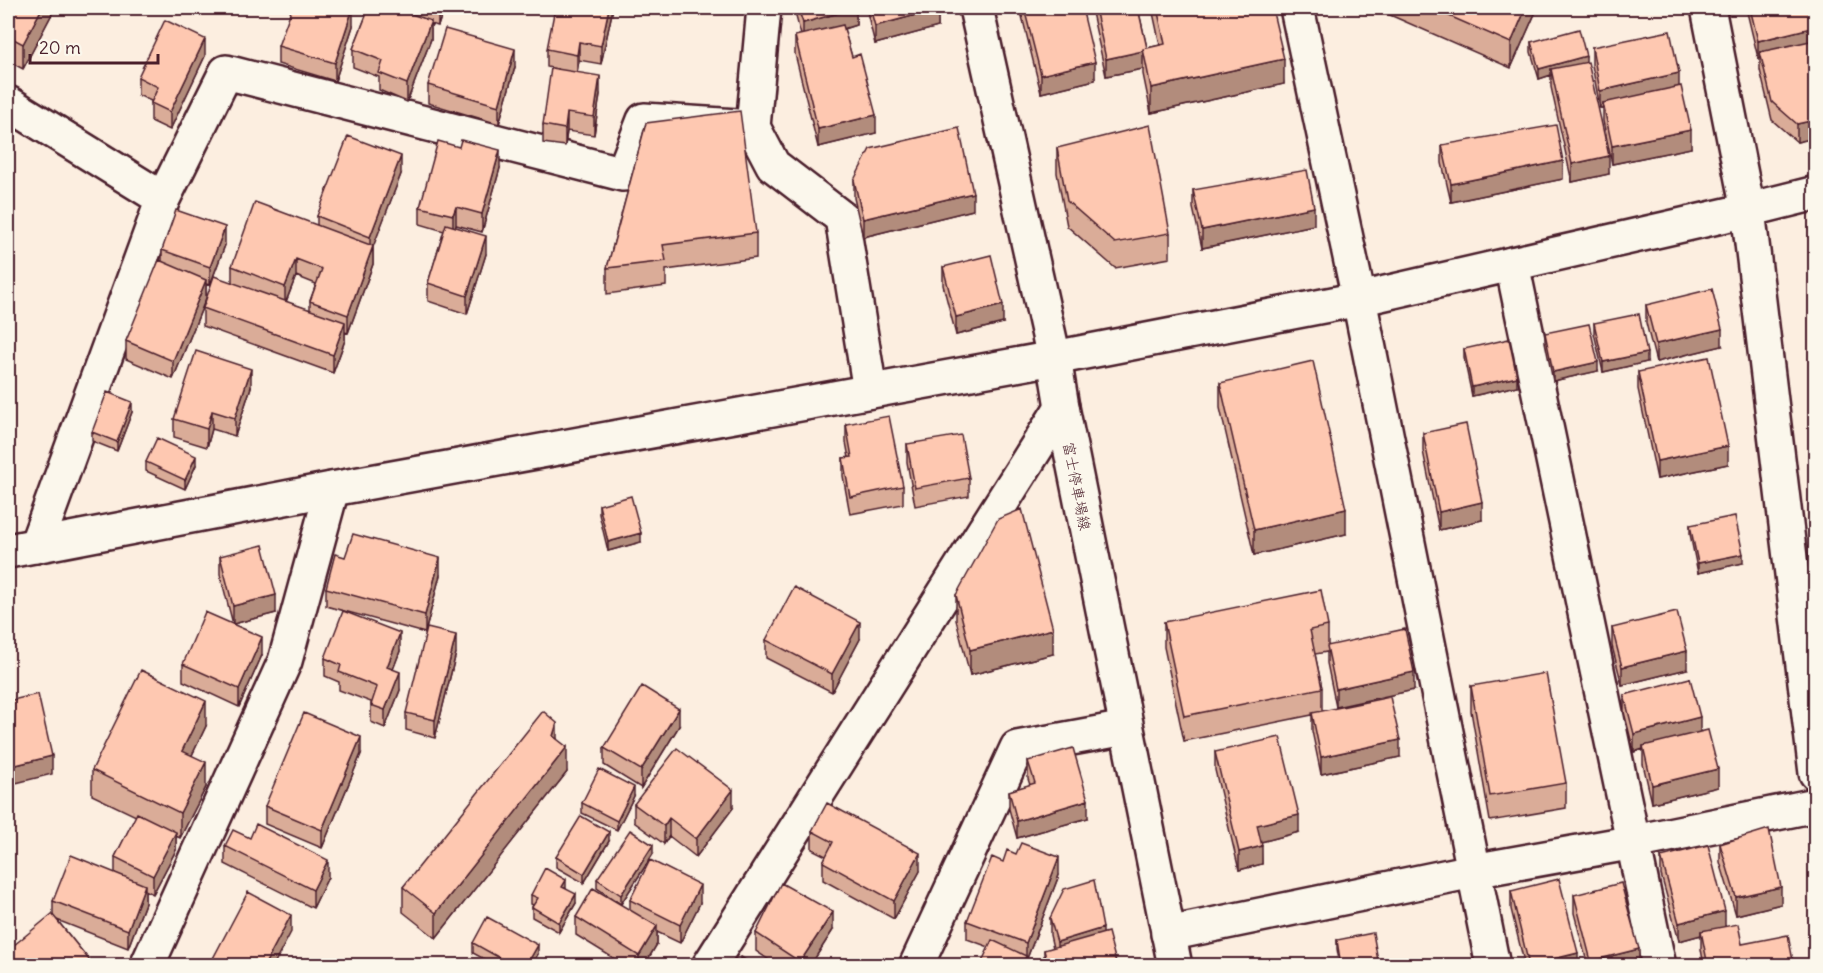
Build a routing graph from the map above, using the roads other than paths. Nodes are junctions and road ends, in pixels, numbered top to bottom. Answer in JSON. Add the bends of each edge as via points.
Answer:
{"nodes":[{"id":1,"x":764,"y":8,"type":"edge"},
{"id":2,"x":976,"y":8,"type":"edge"},
{"id":3,"x":1297,"y":8,"type":"edge"},
{"id":4,"x":1708,"y":8,"type":"edge"},
{"id":5,"x":8,"y":103,"type":"edge"},
{"id":6,"x":753,"y":127,"type":"junction"},
{"id":7,"x":1815,"y":193,"type":"edge"},
{"id":8,"x":163,"y":199,"type":"junction"},
{"id":9,"x":1748,"y":210,"type":"junction"},
{"id":10,"x":1512,"y":264,"type":"junction"},
{"id":11,"x":1359,"y":299,"type":"junction"},
{"id":12,"x":1054,"y":357,"type":"junction"},
{"id":13,"x":870,"y":391,"type":"junction"},
{"id":14,"x":1062,"y":407,"type":"junction"},
{"id":15,"x":332,"y":489,"type":"junction"},
{"id":16,"x":22,"y":549,"type":"edge"},
{"id":17,"x":1126,"y":728,"type":"junction"},
{"id":18,"x":1815,"y":774,"type":"edge"},
{"id":19,"x":1815,"y":805,"type":"edge"},
{"id":20,"x":1634,"y":842,"type":"junction"},
{"id":21,"x":1473,"y":871,"type":"junction"},
{"id":22,"x":1172,"y":950,"type":"edge"},
{"id":23,"x":147,"y":966,"type":"edge"},
{"id":24,"x":709,"y":966,"type":"edge"},
{"id":25,"x":916,"y":966,"type":"edge"},
{"id":26,"x":1493,"y":966,"type":"edge"},
{"id":27,"x":1659,"y":966,"type":"edge"}],
"edges":[{"from":1,"to":6,"type":"street"},
{"from":2,"to":12,"type":"street","name":"富士停車場線"},
{"from":3,"to":11,"type":"street"},
{"from":4,"to":9,"type":"street"},
{"from":5,"to":8,"type":"street"},
{"from":6,"to":8,"type":"street","via":[[644,120],[623,174],[226,72]]},
{"from":6,"to":13,"type":"street","via":[[773,165],[842,218]]},
{"from":7,"to":9,"type":"street"},
{"from":8,"to":16,"type":"street"},
{"from":9,"to":10,"type":"street"},
{"from":9,"to":18,"type":"street"},
{"from":10,"to":11,"type":"street"},
{"from":10,"to":20,"type":"street"},
{"from":11,"to":12,"type":"street"},
{"from":11,"to":21,"type":"street"},
{"from":12,"to":13,"type":"street"},
{"from":12,"to":14,"type":"street","name":"富士停車場線"},
{"from":13,"to":15,"type":"street"},
{"from":14,"to":17,"type":"street","name":"富士停車場線"},
{"from":14,"to":24,"type":"street"},
{"from":15,"to":16,"type":"street"},
{"from":15,"to":23,"type":"street","via":[[285,661]]},
{"from":17,"to":22,"type":"street","name":"富士停車場線"},
{"from":17,"to":25,"type":"street","via":[[1017,748]]},
{"from":19,"to":20,"type":"street"},
{"from":20,"to":21,"type":"street"},
{"from":20,"to":27,"type":"street"},
{"from":21,"to":22,"type":"street"},
{"from":21,"to":26,"type":"street"}]}
